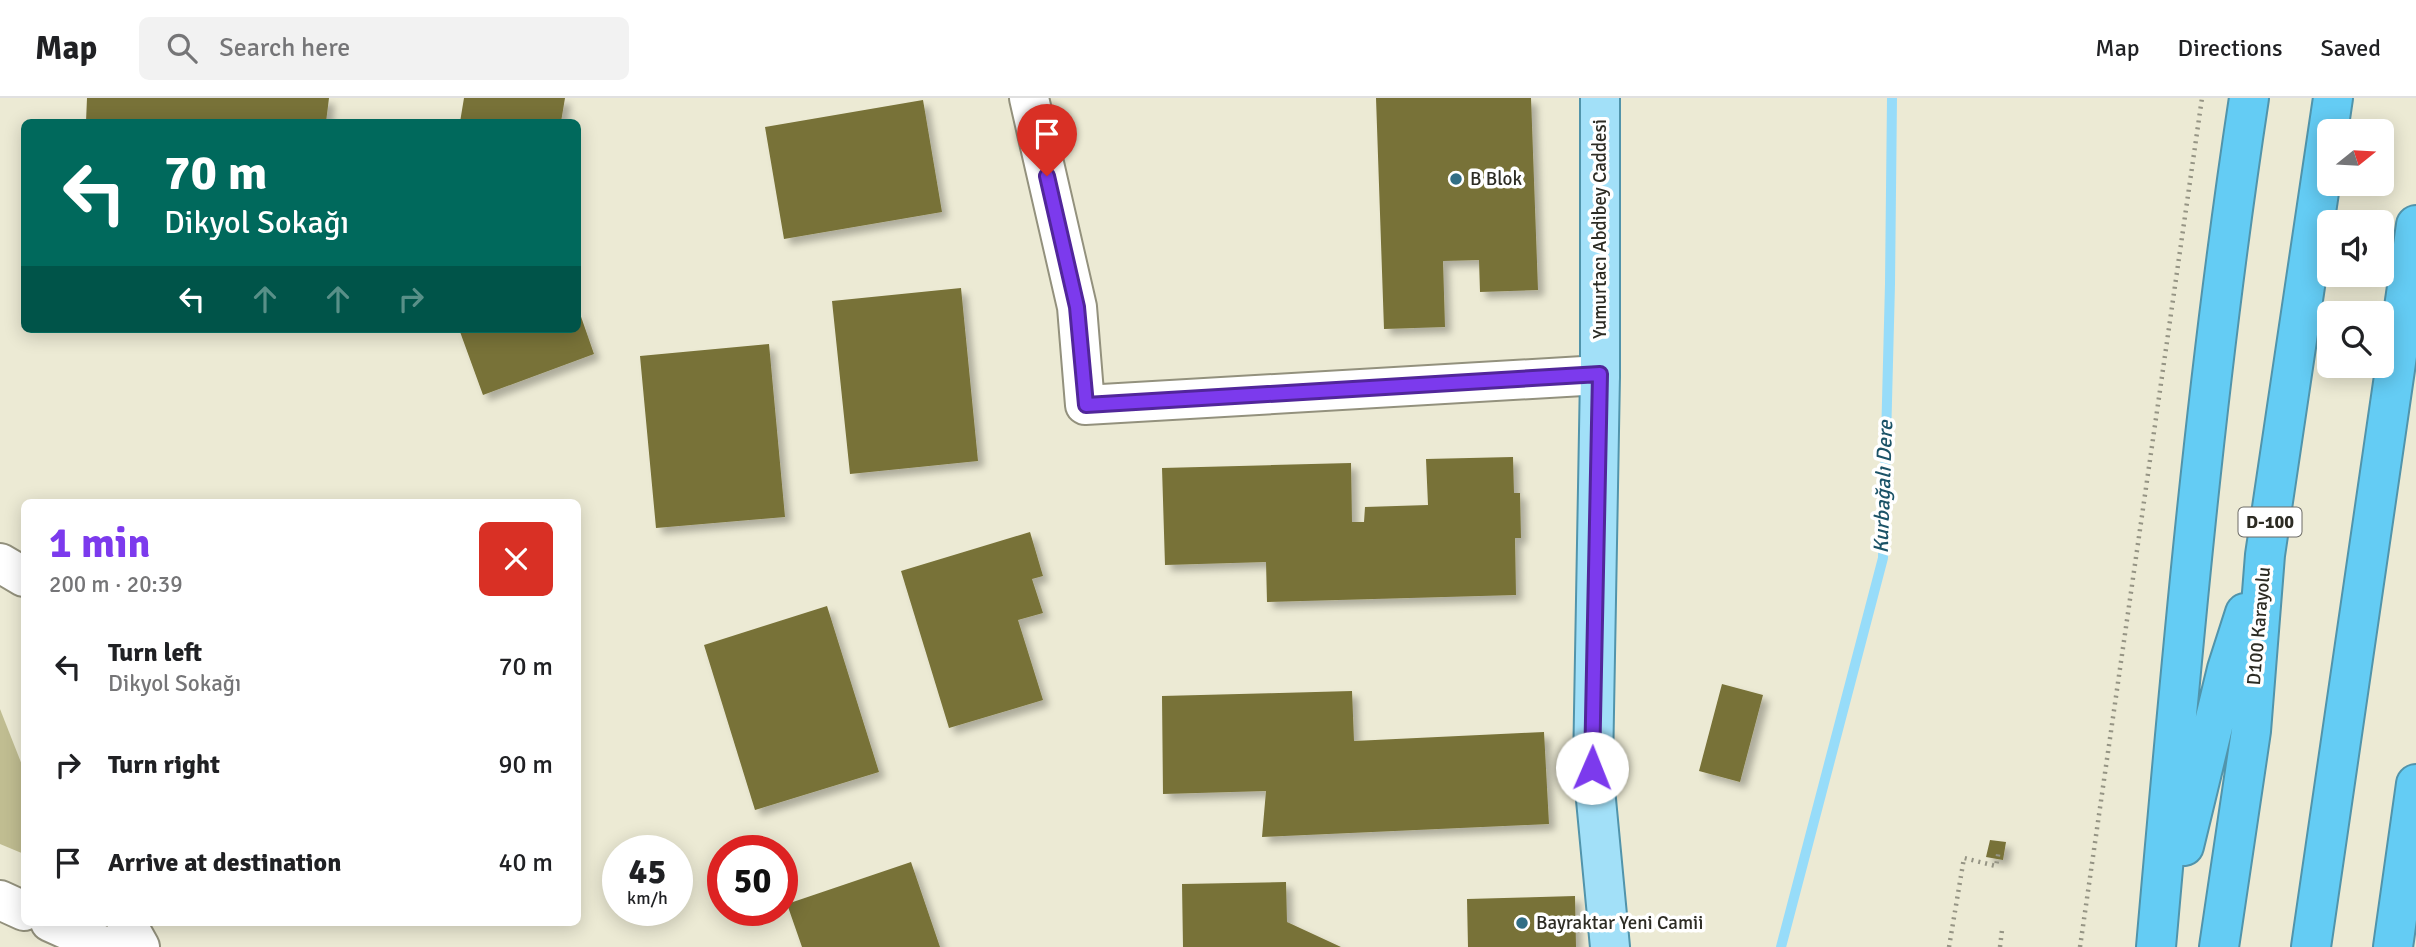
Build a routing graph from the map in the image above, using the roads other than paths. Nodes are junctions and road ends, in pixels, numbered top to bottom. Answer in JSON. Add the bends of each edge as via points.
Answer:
{"nodes":[{"id":1,"x":1029,"y":98,"type":"edge"},
{"id":2,"x":1600,"y":98,"type":"edge"},
{"id":3,"x":2249,"y":98,"type":"edge"},
{"id":4,"x":2333,"y":98,"type":"edge"},
{"id":5,"x":2416,"y":225,"type":"edge"},
{"id":6,"x":1600,"y":374,"type":"junction"},
{"id":7,"x":2265,"y":555,"type":"junction"},
{"id":8,"x":0,"y":563,"type":"edge"},
{"id":9,"x":21,"y":575,"type":"edge"},
{"id":10,"x":2416,"y":784,"type":"edge"},
{"id":11,"x":0,"y":900,"type":"edge"},
{"id":12,"x":21,"y":910,"type":"edge"},
{"id":13,"x":59,"y":926,"type":"edge"},
{"id":14,"x":128,"y":926,"type":"edge"},
{"id":15,"x":106,"y":947,"type":"edge"},
{"id":16,"x":140,"y":947,"type":"edge"},
{"id":17,"x":1610,"y":947,"type":"edge"},
{"id":18,"x":2158,"y":947,"type":"edge"},
{"id":19,"x":2219,"y":947,"type":"edge"},
{"id":20,"x":2311,"y":947,"type":"edge"},
{"id":21,"x":2391,"y":947,"type":"edge"}],
"edges":[{"from":1,"to":6,"type":"street","via":[[1077,307],[1086,405]]},
{"from":2,"to":6,"type":"main road","name":"Yumurtacı Abdibey Caddesi"},
{"from":3,"to":18,"type":"highway","via":[[2229,228],[2185,609]]},
{"from":4,"to":7,"type":"highway","name":"D100 Karayolu","number":"D-100"},
{"from":5,"to":20,"type":"highway"},
{"from":6,"to":17,"type":"main road","name":"Yumurtacı Abdibey Caddesi","via":[[1592,768]]},
{"from":7,"to":18,"type":"highway","via":[[2227,669]]},
{"from":7,"to":19,"type":"highway","name":"D100 Karayolu","number":"D-100","via":[[2251,731]]},
{"from":8,"to":9,"type":"street"},
{"from":10,"to":21,"type":"highway"},
{"from":11,"to":12,"type":"street"},
{"from":13,"to":15,"type":"street"},
{"from":14,"to":16,"type":"street"}]}
